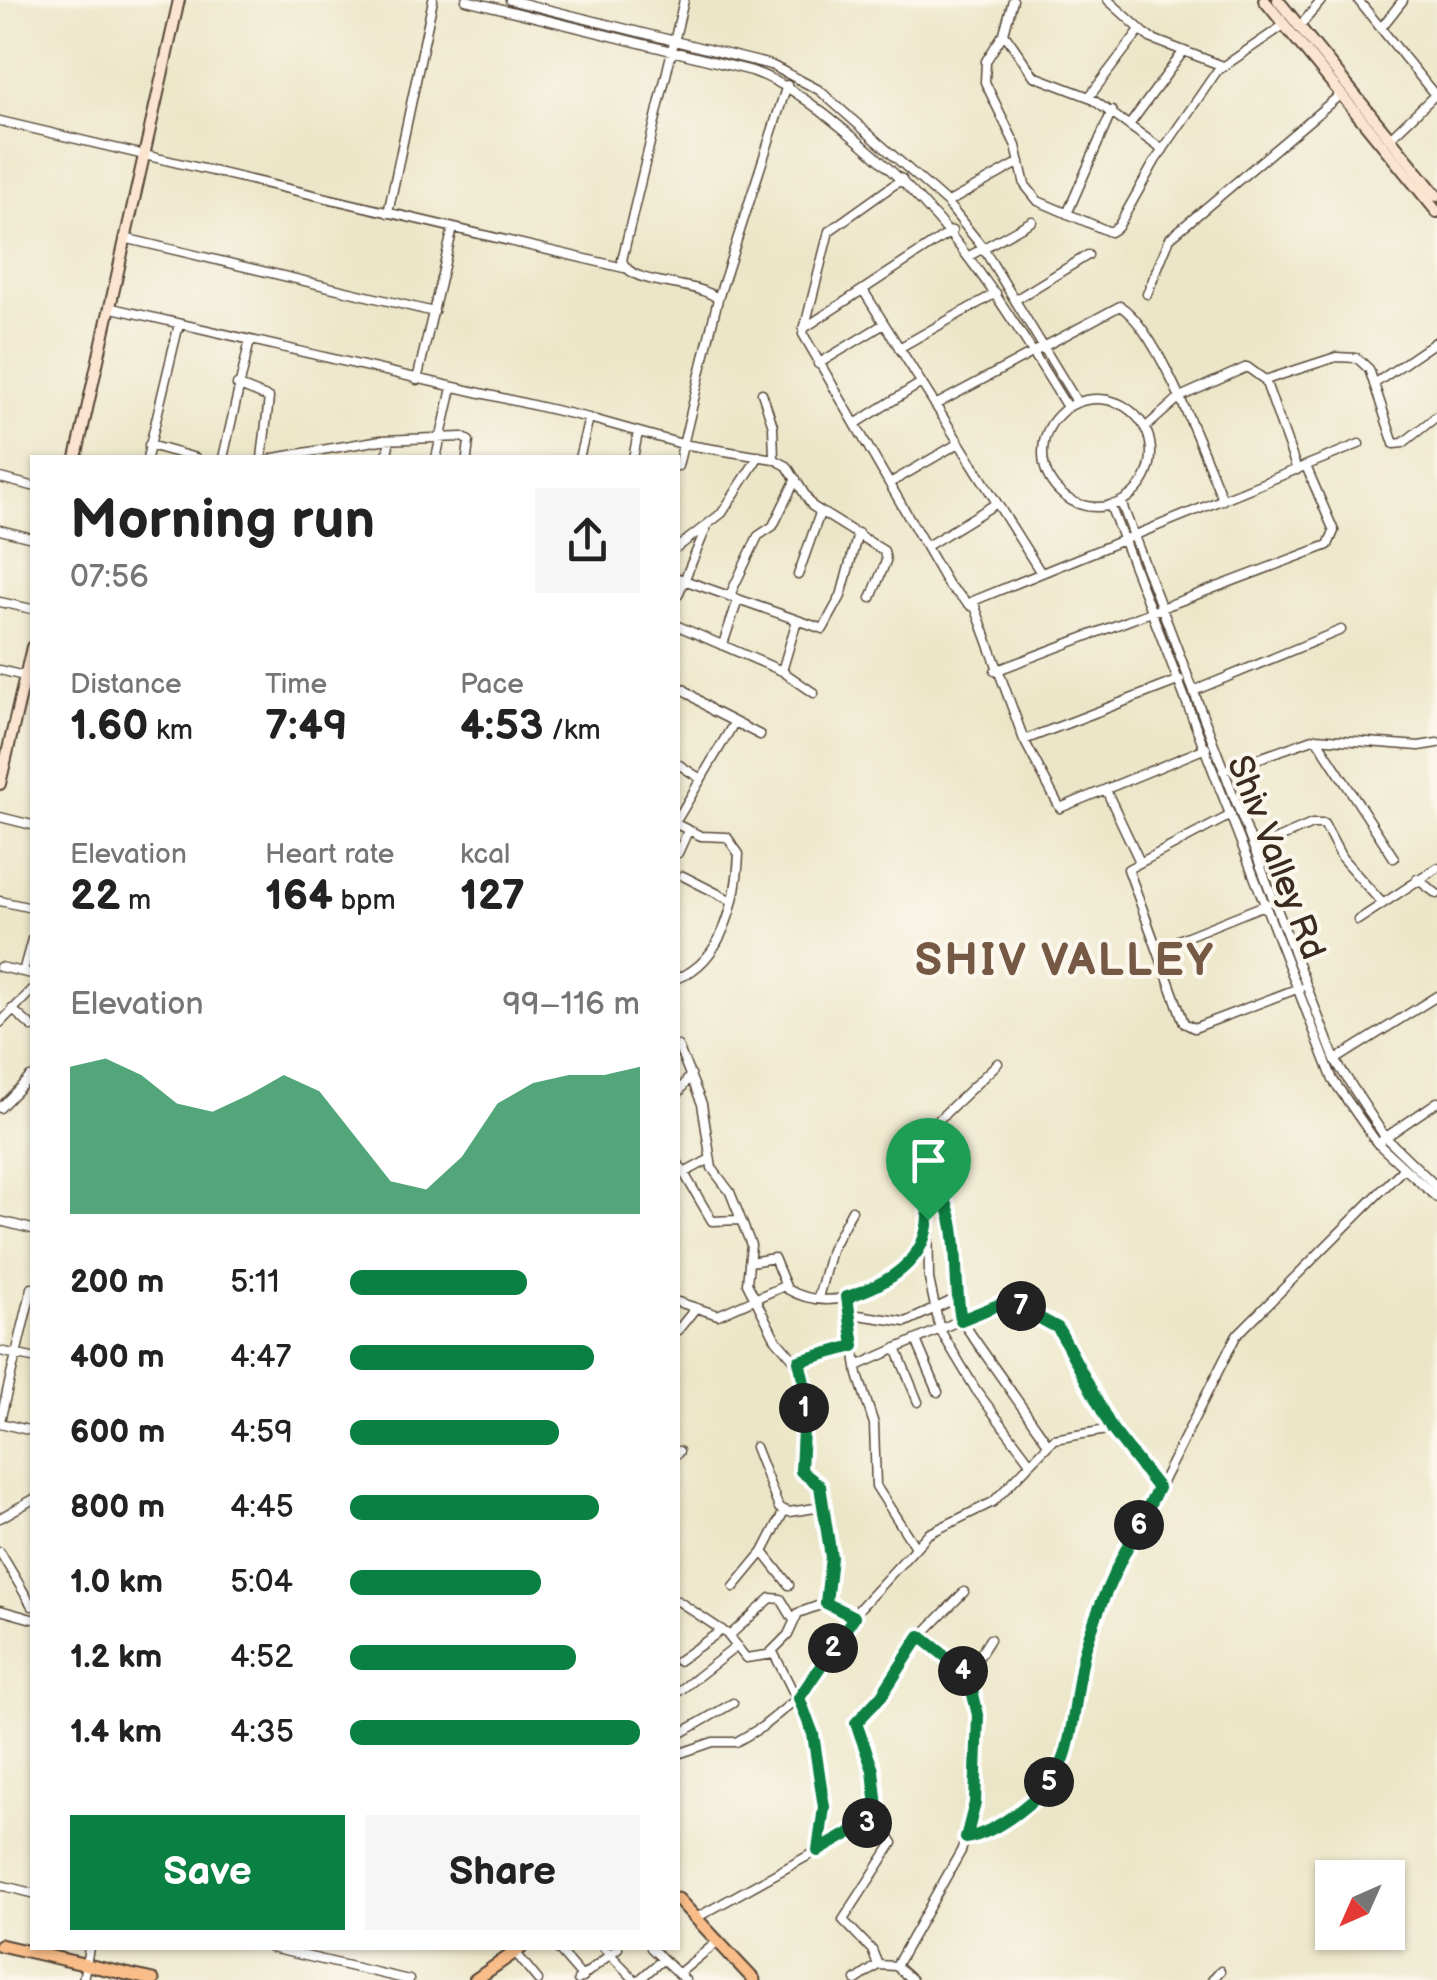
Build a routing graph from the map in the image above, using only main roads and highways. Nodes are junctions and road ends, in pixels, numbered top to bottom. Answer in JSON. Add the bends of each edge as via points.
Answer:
{"nodes":[{"id":1,"x":680,"y":1901,"type":"edge"},
{"id":2,"x":0,"y":1945,"type":"edge"},
{"id":3,"x":518,"y":1950,"type":"edge"},
{"id":4,"x":153,"y":1980,"type":"edge"},
{"id":5,"x":475,"y":1980,"type":"edge"},
{"id":6,"x":754,"y":1980,"type":"edge"}],
"edges":[{"from":1,"to":6,"type":"main road"},
{"from":2,"to":4,"type":"main road"},
{"from":3,"to":5,"type":"main road"}]}
